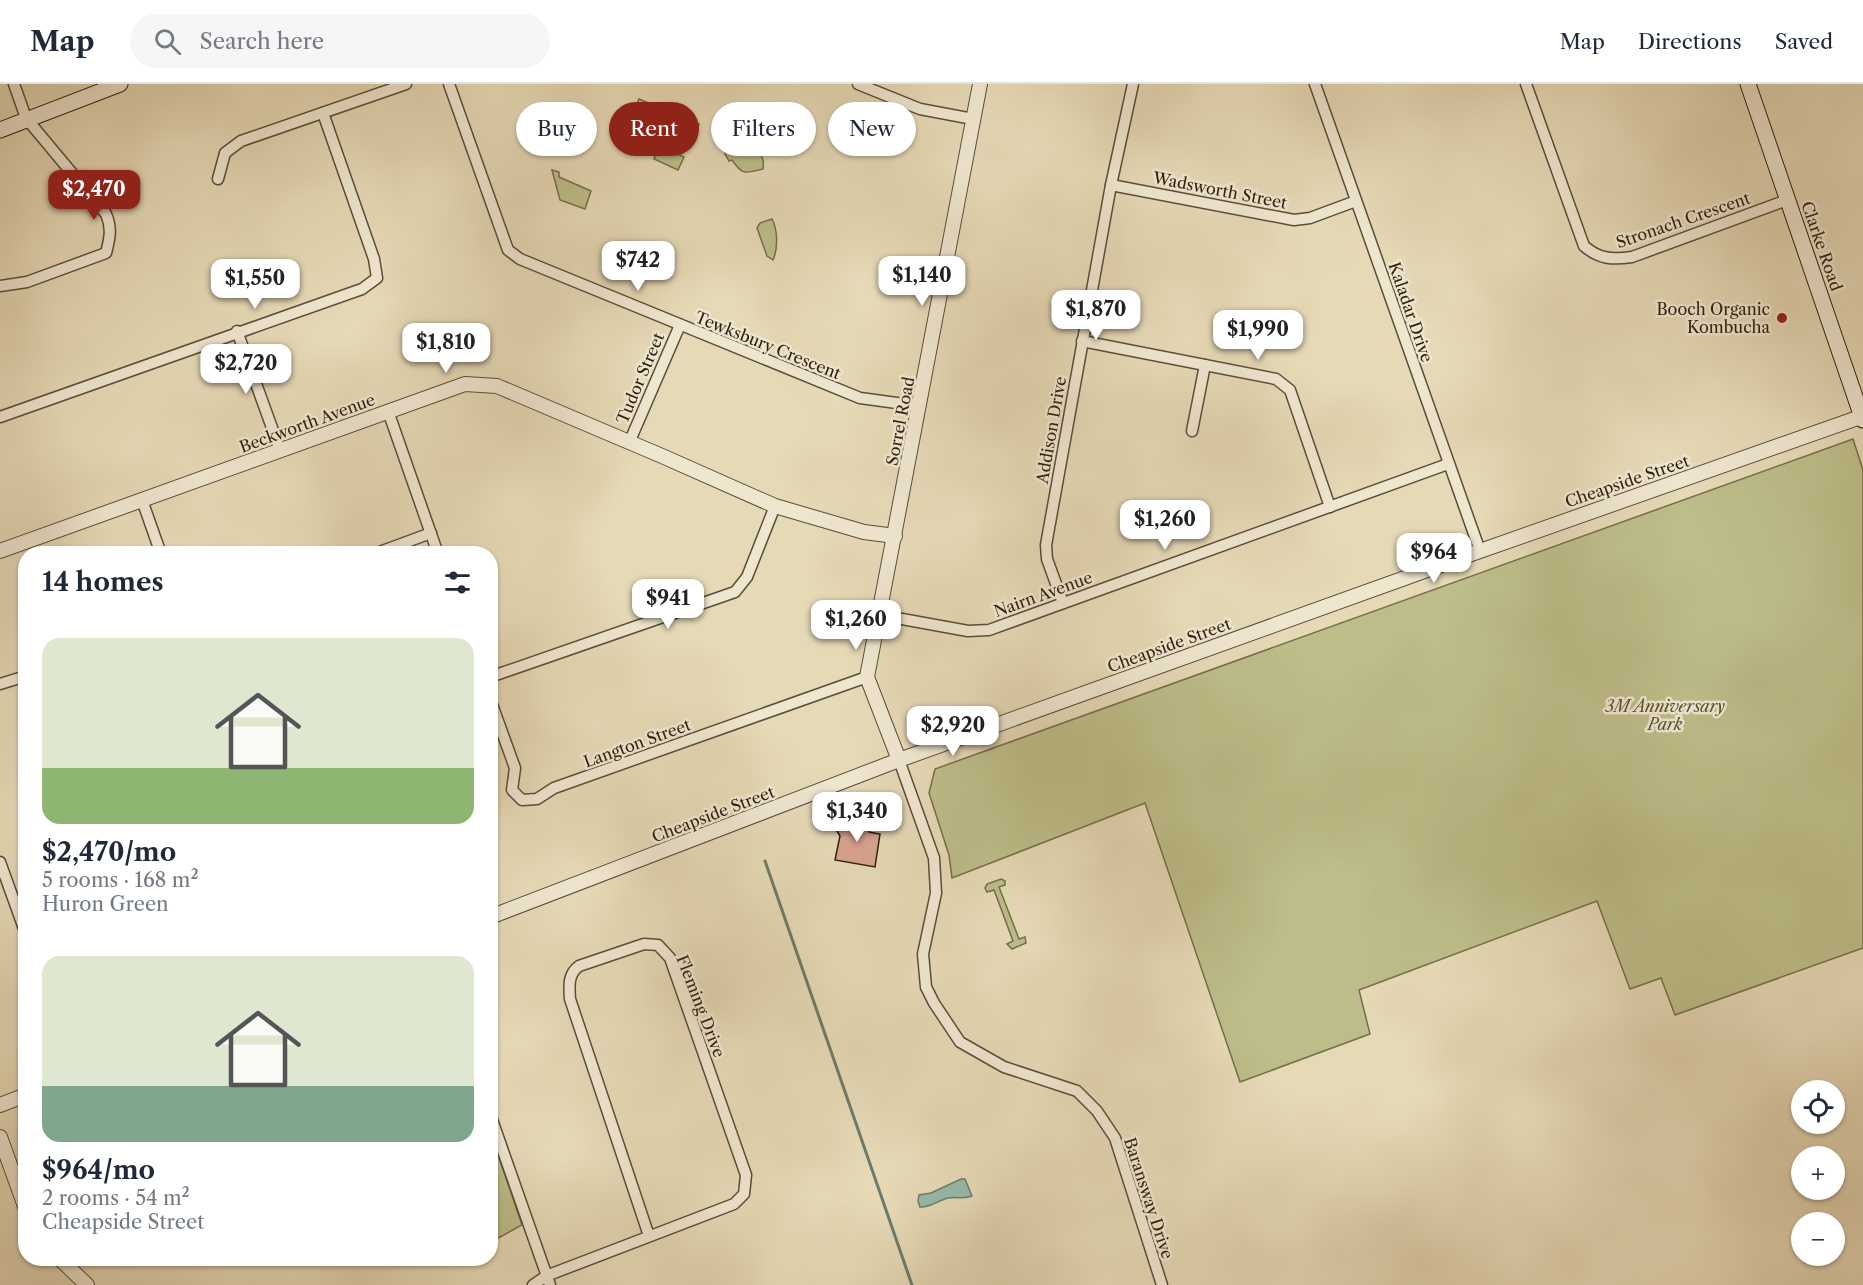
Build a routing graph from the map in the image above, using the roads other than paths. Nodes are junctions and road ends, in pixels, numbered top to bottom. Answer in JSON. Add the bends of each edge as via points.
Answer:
{"nodes":[{"id":1,"x":14,"y":84,"type":"edge"},
{"id":2,"x":120,"y":84,"type":"edge"},
{"id":3,"x":406,"y":84,"type":"edge"},
{"id":4,"x":448,"y":84,"type":"edge"},
{"id":5,"x":858,"y":84,"type":"edge"},
{"id":6,"x":980,"y":84,"type":"edge"},
{"id":7,"x":1133,"y":84,"type":"edge"},
{"id":8,"x":1315,"y":84,"type":"edge"},
{"id":9,"x":1526,"y":84,"type":"edge"},
{"id":10,"x":1748,"y":84,"type":"edge"},
{"id":11,"x":323,"y":113,"type":"junction"},
{"id":12,"x":26,"y":118,"type":"junction"},
{"id":13,"x":973,"y":120,"type":"junction"},
{"id":14,"x":0,"y":130,"type":"edge"},
{"id":15,"x":218,"y":179,"type":"dead end"},
{"id":16,"x":1111,"y":185,"type":"junction"},
{"id":17,"x":1787,"y":200,"type":"junction"},
{"id":18,"x":1356,"y":201,"type":"junction"},
{"id":19,"x":0,"y":286,"type":"edge"},
{"id":20,"x":680,"y":325,"type":"junction"},
{"id":21,"x":237,"y":332,"type":"junction"},
{"id":22,"x":1082,"y":341,"type":"junction"},
{"id":23,"x":1205,"y":365,"type":"junction"},
{"id":24,"x":920,"y":406,"type":"junction"},
{"id":25,"x":388,"y":411,"type":"junction"},
{"id":26,"x":0,"y":417,"type":"edge"},
{"id":27,"x":1863,"y":417,"type":"edge"},
{"id":28,"x":1192,"y":431,"type":"dead end"},
{"id":29,"x":629,"y":443,"type":"junction"},
{"id":30,"x":280,"y":450,"type":"junction"},
{"id":31,"x":1448,"y":464,"type":"junction"},
{"id":32,"x":142,"y":500,"type":"junction"},
{"id":33,"x":775,"y":507,"type":"junction"},
{"id":34,"x":1330,"y":507,"type":"junction"},
{"id":35,"x":431,"y":533,"type":"junction"},
{"id":36,"x":895,"y":536,"type":"junction"},
{"id":37,"x":30,"y":546,"type":"edge"},
{"id":38,"x":158,"y":546,"type":"edge"},
{"id":39,"x":396,"y":546,"type":"edge"},
{"id":40,"x":435,"y":546,"type":"edge"},
{"id":41,"x":18,"y":549,"type":"edge"},
{"id":42,"x":1480,"y":550,"type":"junction"},
{"id":43,"x":0,"y":551,"type":"edge"},
{"id":44,"x":1062,"y":603,"type":"junction"},
{"id":45,"x":880,"y":615,"type":"junction"},
{"id":46,"x":498,"y":674,"type":"edge"},
{"id":47,"x":867,"y":677,"type":"junction"},
{"id":48,"x":18,"y":678,"type":"edge"},
{"id":49,"x":0,"y":684,"type":"edge"},
{"id":50,"x":498,"y":722,"type":"edge"},
{"id":51,"x":899,"y":760,"type":"junction"},
{"id":52,"x":0,"y":862,"type":"edge"},
{"id":53,"x":18,"y":912,"type":"edge"},
{"id":54,"x":498,"y":914,"type":"edge"},
{"id":55,"x":18,"y":1098,"type":"edge"},
{"id":56,"x":0,"y":1105,"type":"edge"},
{"id":57,"x":0,"y":1137,"type":"edge"},
{"id":58,"x":498,"y":1137,"type":"edge"},
{"id":59,"x":18,"y":1187,"type":"edge"},
{"id":60,"x":649,"y":1236,"type":"junction"},
{"id":61,"x":67,"y":1266,"type":"edge"},
{"id":62,"x":548,"y":1280,"type":"edge"},
{"id":63,"x":87,"y":1285,"type":"edge"},
{"id":64,"x":533,"y":1285,"type":"edge"},
{"id":65,"x":1162,"y":1285,"type":"edge"}],
"edges":[{"from":1,"to":12,"type":"street"},
{"from":2,"to":12,"type":"main road"},
{"from":3,"to":11,"type":"street"},
{"from":4,"to":20,"type":"street","name":"Tewksbury Crescent","via":[[508,250],[520,259]]},
{"from":5,"to":13,"type":"street","via":[[920,109]]},
{"from":6,"to":13,"type":"street","name":"Sorrel Road"},
{"from":7,"to":16,"type":"street","name":"Addison Drive"},
{"from":8,"to":18,"type":"street","name":"Kaladar Drive"},
{"from":9,"to":17,"type":"street","name":"Stronach Crescent","via":[[1584,246],[1595,255],[1613,260],[1632,257]]},
{"from":10,"to":17,"type":"main road","name":"Clarke Road"},
{"from":11,"to":15,"type":"street","via":[[241,141],[225,153]]},
{"from":11,"to":21,"type":"street","via":[[374,259],[377,278],[362,289]]},
{"from":12,"to":14,"type":"main road"},
{"from":12,"to":19,"type":"street","via":[[106,214],[111,235],[106,253],[27,282]]},
{"from":13,"to":24,"type":"street","name":"Sorrel Road"},
{"from":16,"to":18,"type":"street","name":"Wadsworth Street","via":[[1294,220]]},
{"from":16,"to":22,"type":"street","name":"Addison Drive"},
{"from":17,"to":27,"type":"main road","name":"Clarke Road"},
{"from":18,"to":31,"type":"street","name":"Kaladar Drive"},
{"from":20,"to":24,"type":"street","name":"Tewksbury Crescent","via":[[860,398]]},
{"from":20,"to":29,"type":"street","name":"Tudor Street"},
{"from":21,"to":26,"type":"street"},
{"from":21,"to":30,"type":"street"},
{"from":22,"to":23,"type":"street"},
{"from":22,"to":44,"type":"street","name":"Addison Drive","via":[[1046,545]]},
{"from":23,"to":28,"type":"street"},
{"from":23,"to":34,"type":"street","via":[[1276,379],[1290,390]]},
{"from":24,"to":36,"type":"street","name":"Sorrel Road"},
{"from":25,"to":29,"type":"street","name":"Beckworth Avenue","via":[[465,384],[498,386]]},
{"from":25,"to":30,"type":"street","name":"Beckworth Avenue"},
{"from":25,"to":35,"type":"street"},
{"from":27,"to":42,"type":"street","name":"Cheapside Street"},
{"from":29,"to":33,"type":"street","name":"Beckworth Avenue"},
{"from":30,"to":32,"type":"street","name":"Beckworth Avenue"},
{"from":31,"to":34,"type":"street","name":"Nairn Avenue"},
{"from":31,"to":42,"type":"street","name":"Kaladar Drive"},
{"from":32,"to":37,"type":"street","name":"Beckworth Avenue"},
{"from":32,"to":38,"type":"street"},
{"from":33,"to":36,"type":"street","name":"Beckworth Avenue","via":[[864,532]]},
{"from":33,"to":46,"type":"street","via":[[747,578],[735,592]]},
{"from":34,"to":44,"type":"street","name":"Nairn Avenue"},
{"from":35,"to":39,"type":"street"},
{"from":35,"to":40,"type":"street"},
{"from":36,"to":45,"type":"street","name":"Sorrel Road"},
{"from":41,"to":43,"type":"street","name":"Beckworth Avenue"},
{"from":42,"to":51,"type":"street","name":"Cheapside Street"},
{"from":44,"to":45,"type":"street","name":"Nairn Avenue","via":[[989,630],[968,631]]},
{"from":45,"to":47,"type":"street","name":"Sorrel Road"},
{"from":47,"to":50,"type":"street","name":"Langton Street","via":[[554,788],[537,799],[522,800],[512,790],[514,768]]},
{"from":47,"to":51,"type":"street"},
{"from":48,"to":49,"type":"street"},
{"from":51,"to":54,"type":"street","name":"Cheapside Street"},
{"from":51,"to":65,"type":"street","name":"Baransway Drive","via":[[934,858],[936,893],[923,954],[926,987],[934,1003],[960,1042],[1004,1067],[1077,1091],[1097,1111],[1115,1138]]},
{"from":52,"to":53,"type":"street"},
{"from":55,"to":56,"type":"street"},
{"from":57,"to":59,"type":"street"},
{"from":58,"to":62,"type":"street"},
{"from":60,"to":60,"type":"street","name":"Fleming Drive","via":[[734,1204],[744,1194],[746,1175],[670,958],[658,945],[644,944],[579,966],[569,981],[570,999]]},
{"from":60,"to":62,"type":"street","name":"Fleming Drive"},
{"from":61,"to":63,"type":"street"},
{"from":62,"to":64,"type":"street","name":"Fleming Drive"}]}
